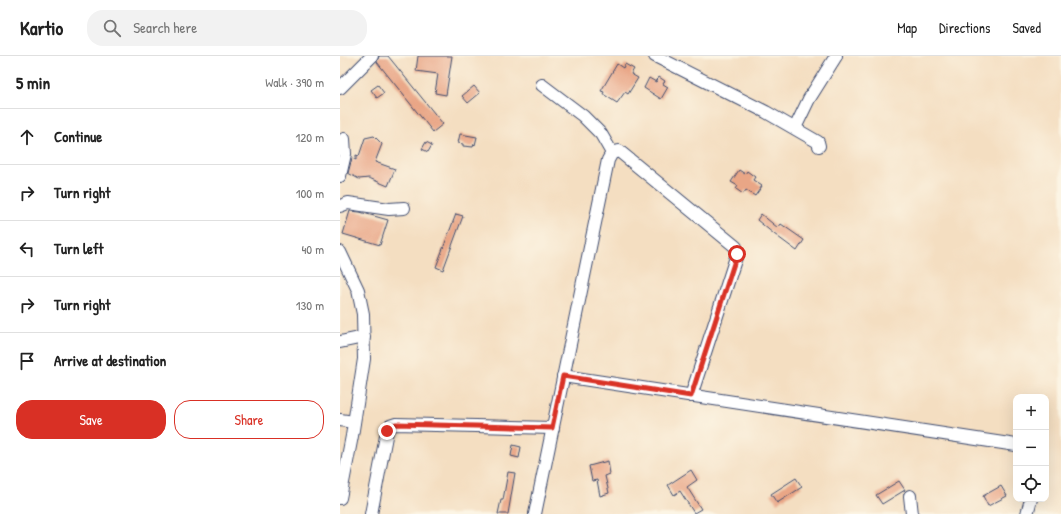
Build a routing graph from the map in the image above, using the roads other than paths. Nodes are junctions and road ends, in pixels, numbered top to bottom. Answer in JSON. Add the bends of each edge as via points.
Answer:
{"nodes":[{"id":1,"x":372,"y":56,"type":"edge"},
{"id":2,"x":655,"y":56,"type":"edge"},
{"id":3,"x":836,"y":56,"type":"edge"},
{"id":4,"x":542,"y":85,"type":"dead end"},
{"id":5,"x":340,"y":88,"type":"edge"},
{"id":6,"x":795,"y":128,"type":"junction"},
{"id":7,"x":344,"y":139,"type":"dead end"},
{"id":8,"x":819,"y":146,"type":"dead end"},
{"id":9,"x":612,"y":153,"type":"junction"},
{"id":10,"x":340,"y":176,"type":"edge"},
{"id":11,"x":340,"y":206,"type":"edge"},
{"id":12,"x":404,"y":208,"type":"dead end"},
{"id":13,"x":340,"y":252,"type":"edge"},
{"id":14,"x":364,"y":337,"type":"junction"},
{"id":15,"x":340,"y":342,"type":"edge"},
{"id":16,"x":563,"y":376,"type":"junction"},
{"id":17,"x":691,"y":396,"type":"junction"},
{"id":18,"x":340,"y":420,"type":"edge"},
{"id":19,"x":354,"y":422,"type":"junction"},
{"id":20,"x":552,"y":428,"type":"junction"},
{"id":21,"x":1013,"y":445,"type":"edge"},
{"id":22,"x":342,"y":474,"type":"edge"},
{"id":23,"x":910,"y":496,"type":"dead end"},
{"id":24,"x":340,"y":498,"type":"edge"},
{"id":25,"x":1030,"y":502,"type":"edge"},
{"id":26,"x":371,"y":514,"type":"edge"},
{"id":27,"x":535,"y":514,"type":"edge"},
{"id":28,"x":912,"y":514,"type":"edge"},
{"id":29,"x":1027,"y":514,"type":"edge"}],
"edges":[{"from":1,"to":5,"type":"street"},
{"from":2,"to":6,"type":"street"},
{"from":3,"to":6,"type":"street","via":[[809,99]]},
{"from":4,"to":9,"type":"street","via":[[583,116],[601,134]]},
{"from":6,"to":8,"type":"street","via":[[818,142]]},
{"from":7,"to":10,"type":"street","via":[[345,154]]},
{"from":9,"to":16,"type":"street","via":[[608,160]]},
{"from":9,"to":17,"type":"street","via":[[619,151],[736,247],[737,254]]},
{"from":11,"to":12,"type":"street","via":[[348,203],[388,209]]},
{"from":13,"to":14,"type":"street","via":[[358,290],[364,314]]},
{"from":14,"to":15,"type":"street"},
{"from":14,"to":19,"type":"street","via":[[364,359]]},
{"from":16,"to":17,"type":"street"},
{"from":16,"to":20,"type":"street"},
{"from":17,"to":21,"type":"street"},
{"from":18,"to":19,"type":"street"},
{"from":19,"to":22,"type":"street"},
{"from":20,"to":26,"type":"street","via":[[396,424],[390,426]]},
{"from":20,"to":27,"type":"street"},
{"from":22,"to":24,"type":"street"},
{"from":23,"to":28,"type":"street"},
{"from":25,"to":29,"type":"street"}]}
